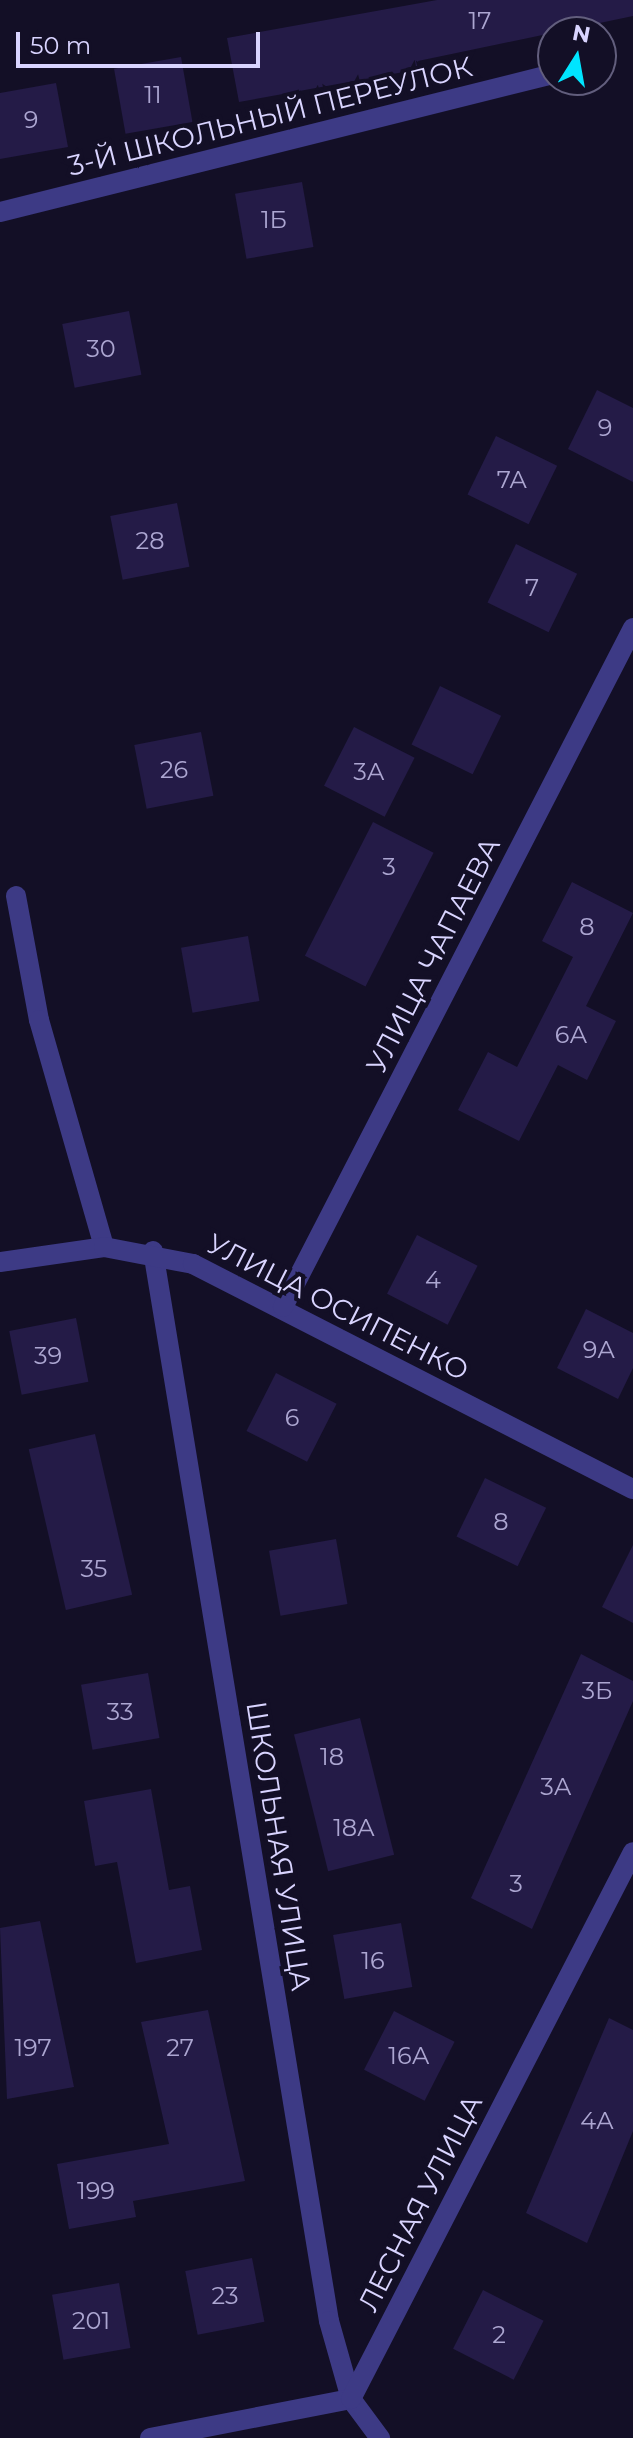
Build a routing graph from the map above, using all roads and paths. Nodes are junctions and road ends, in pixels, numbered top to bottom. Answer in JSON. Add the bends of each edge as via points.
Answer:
{"nodes":[{"id":1,"x":537,"y":78,"type":"edge"},
{"id":2,"x":0,"y":212,"type":"edge"},
{"id":3,"x":633,"y":628,"type":"edge"},
{"id":4,"x":16,"y":896,"type":"dead end"},
{"id":5,"x":104,"y":1247,"type":"junction"},
{"id":6,"x":153,"y":1251,"type":"junction"},
{"id":7,"x":0,"y":1262,"type":"edge"},
{"id":8,"x":283,"y":1307,"type":"junction"},
{"id":9,"x":633,"y":1489,"type":"edge"},
{"id":10,"x":633,"y":1852,"type":"edge"},
{"id":11,"x":351,"y":2399,"type":"junction"},
{"id":12,"x":150,"y":2438,"type":"edge"},
{"id":13,"x":380,"y":2438,"type":"edge"}],
"edges":[{"from":1,"to":2,"type":"street","name":"3-Й ШКОЛЬНЫЙ ПЕРЕУЛОК"},
{"from":3,"to":8,"type":"street","name":"УЛИЦА ЧАПАЕВА"},
{"from":4,"to":5,"type":"street","via":[[42,1033]]},
{"from":5,"to":6,"type":"street","name":"УЛИЦА ОСИПЕНКО"},
{"from":5,"to":7,"type":"street","name":"УЛИЦА ОСИПЕНКО"},
{"from":6,"to":8,"type":"street","name":"УЛИЦА ОСИПЕНКО"},
{"from":6,"to":11,"type":"street","name":"ШКОЛЬНАЯ УЛИЦА","via":[[329,2321]]},
{"from":8,"to":9,"type":"street","name":"УЛИЦА ОСИПЕНКО"},
{"from":10,"to":11,"type":"street","name":"ЛЕСНАЯ УЛИЦА"},
{"from":11,"to":12,"type":"street"},
{"from":11,"to":13,"type":"street","name":"ШКОЛЬНАЯ УЛИЦА"}]}
